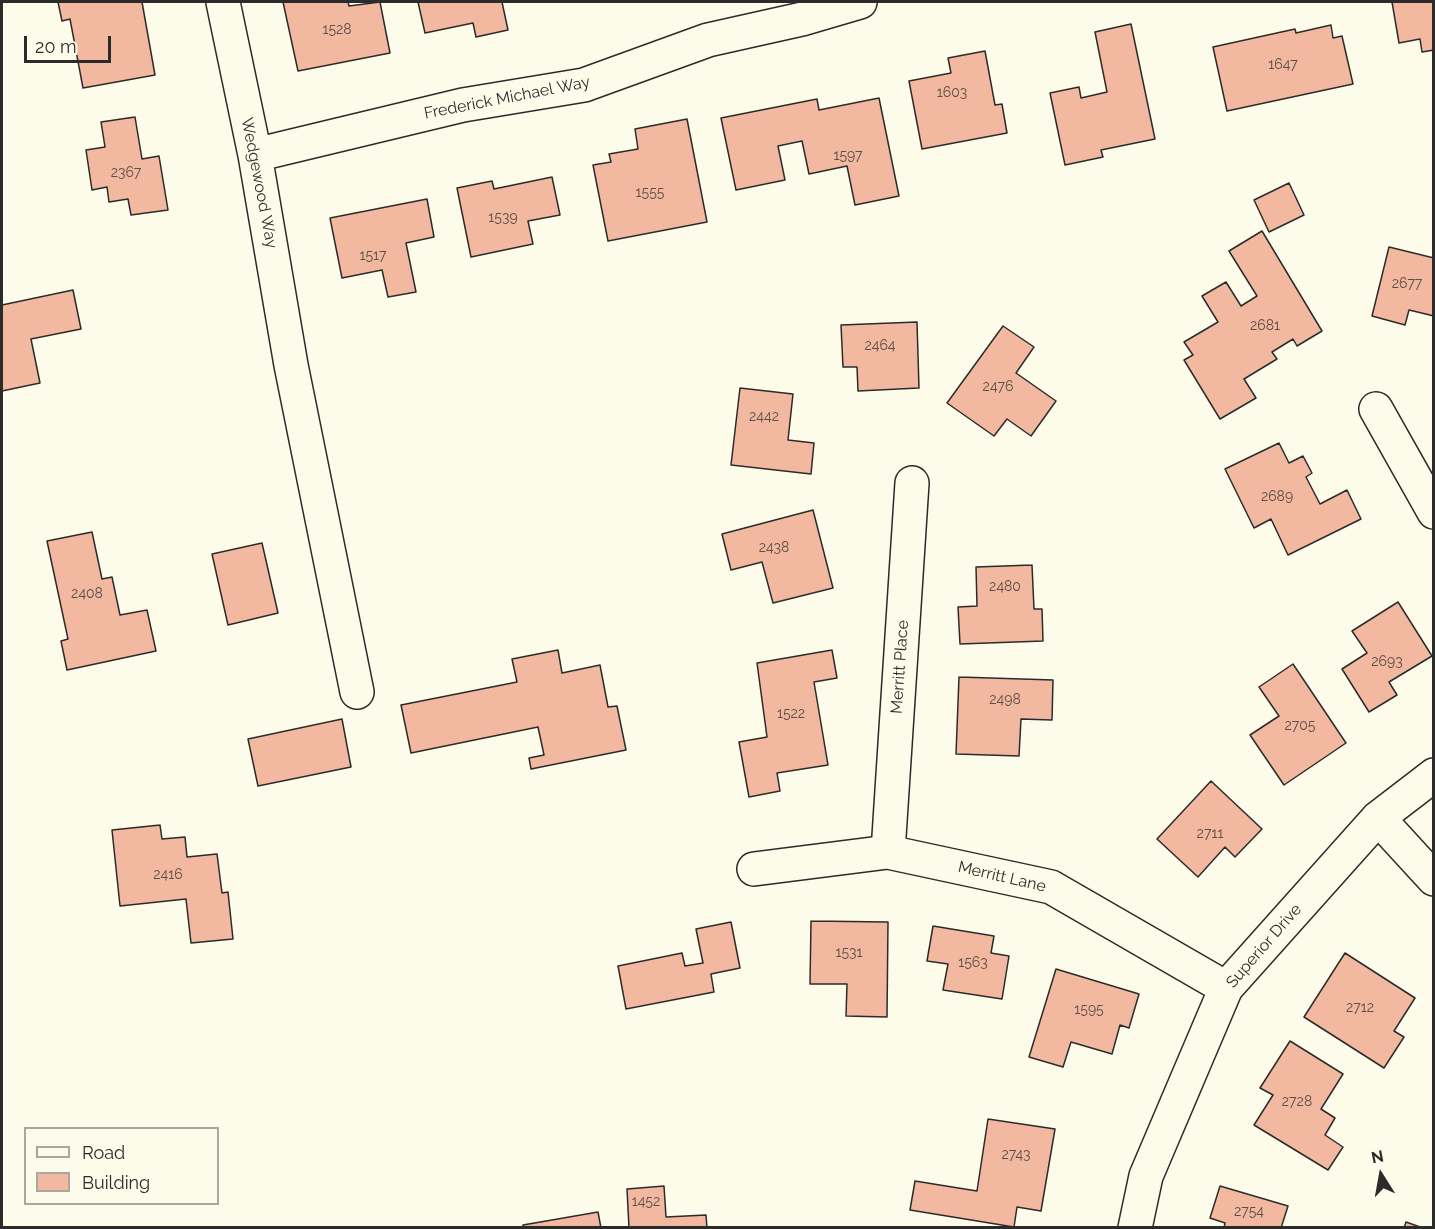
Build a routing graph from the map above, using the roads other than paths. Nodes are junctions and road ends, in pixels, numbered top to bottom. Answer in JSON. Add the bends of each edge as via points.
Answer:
{"nodes":[{"id":1,"x":223,"y":2,"type":"edge"},
{"id":2,"x":860,"y":2,"type":"edge"},
{"id":3,"x":255,"y":155,"type":"junction"},
{"id":4,"x":1376,"y":409,"type":"dead end"},
{"id":5,"x":912,"y":483,"type":"dead end"},
{"id":6,"x":1434,"y":512,"type":"edge"},
{"id":7,"x":357,"y":692,"type":"dead end"},
{"id":8,"x":1434,"y":775,"type":"edge"},
{"id":9,"x":1378,"y":818,"type":"junction"},
{"id":10,"x":888,"y":852,"type":"junction"},
{"id":11,"x":754,"y":869,"type":"dead end"},
{"id":12,"x":1434,"y":879,"type":"edge"},
{"id":13,"x":1226,"y":988,"type":"junction"},
{"id":14,"x":1135,"y":1227,"type":"edge"}],
"edges":[{"from":1,"to":3,"type":"street","name":"Wedgewood Way"},
{"from":2,"to":3,"type":"street","name":"Frederick Michael Way","via":[[708,40],[585,85],[463,105]]},
{"from":3,"to":7,"type":"street","name":"Wedgewood Way","via":[[291,364]]},
{"from":4,"to":6,"type":"street"},
{"from":5,"to":10,"type":"street","name":"Merritt Place"},
{"from":8,"to":9,"type":"street","name":"Superior Drive"},
{"from":9,"to":12,"type":"street"},
{"from":9,"to":13,"type":"street","name":"Superior Drive"},
{"from":10,"to":11,"type":"street","name":"Merritt Lane"},
{"from":10,"to":13,"type":"street","name":"Merritt Lane","via":[[1051,887]]},
{"from":13,"to":14,"type":"street","name":"Superior Drive","via":[[1146,1176]]}]}
